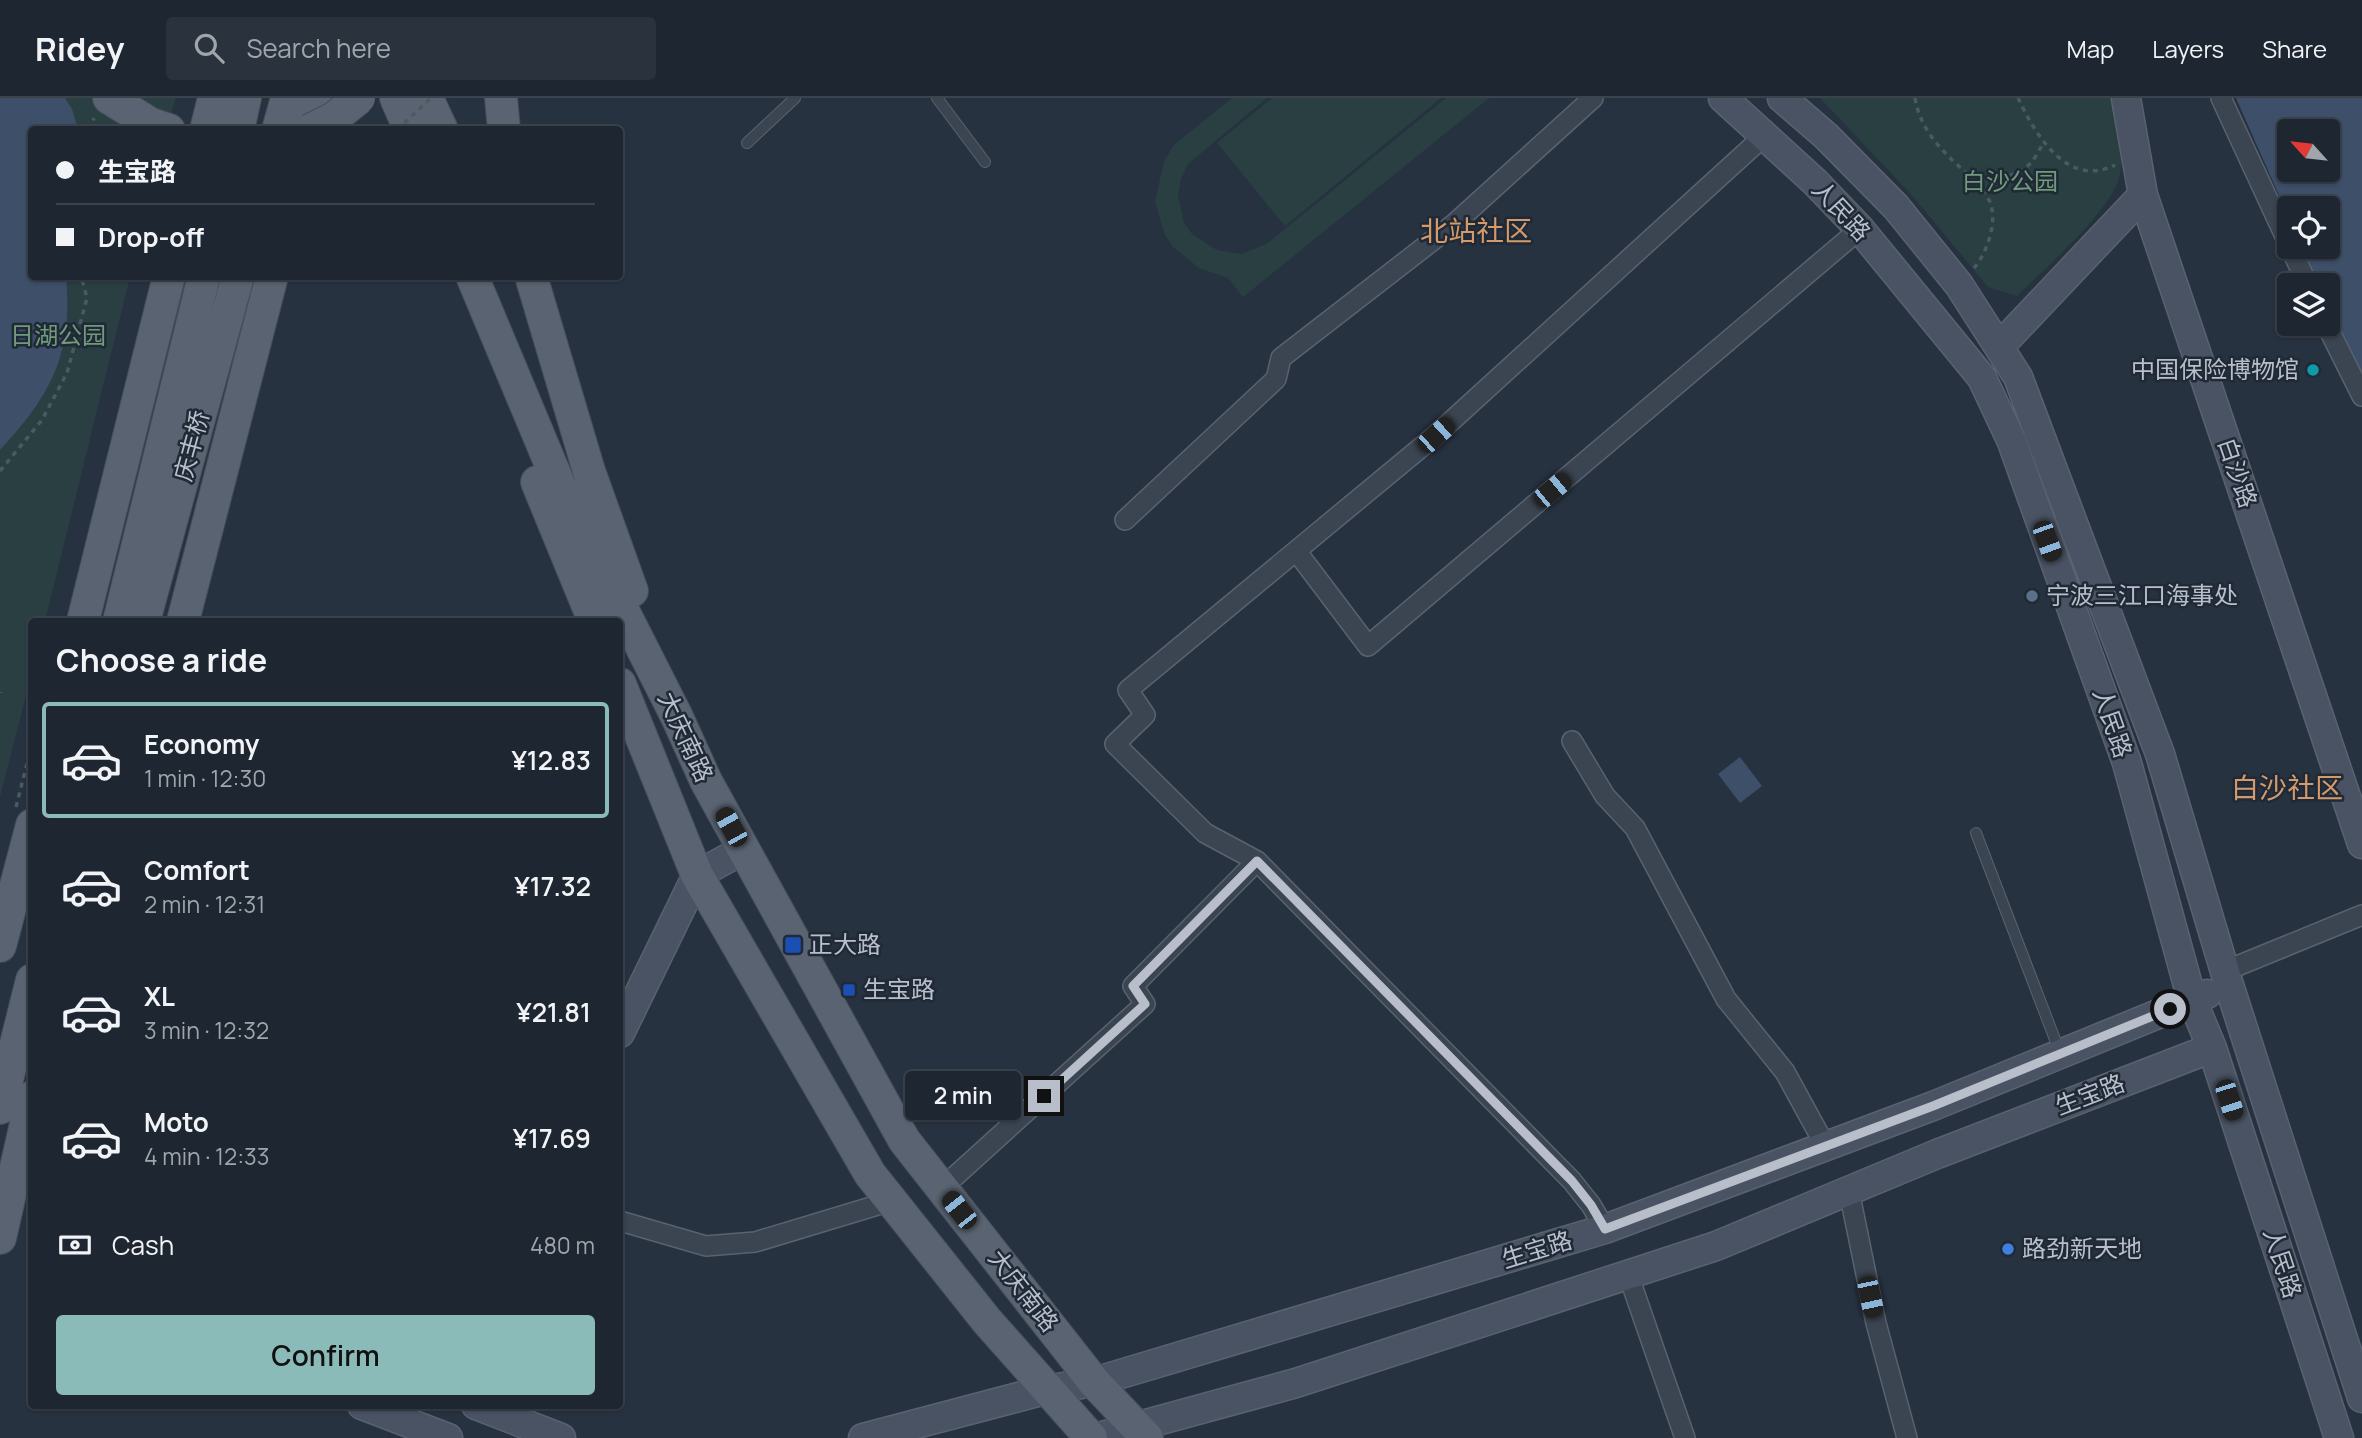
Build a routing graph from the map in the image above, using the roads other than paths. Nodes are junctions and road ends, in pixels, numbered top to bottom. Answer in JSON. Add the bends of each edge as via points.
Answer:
{"nodes":[{"id":1,"x":109,"y":98,"type":"edge"},
{"id":2,"x":214,"y":98,"type":"edge"},
{"id":3,"x":245,"y":98,"type":"edge"},
{"id":4,"x":287,"y":98,"type":"edge"},
{"id":5,"x":315,"y":98,"type":"edge"},
{"id":6,"x":359,"y":98,"type":"edge"},
{"id":7,"x":377,"y":98,"type":"edge"},
{"id":8,"x":396,"y":98,"type":"edge"},
{"id":9,"x":429,"y":98,"type":"edge"},
{"id":10,"x":502,"y":98,"type":"edge"},
{"id":11,"x":795,"y":98,"type":"edge"},
{"id":12,"x":937,"y":98,"type":"edge"},
{"id":13,"x":1593,"y":98,"type":"edge"},
{"id":14,"x":1723,"y":98,"type":"edge"},
{"id":15,"x":1782,"y":98,"type":"edge"},
{"id":16,"x":2126,"y":98,"type":"edge"},
{"id":17,"x":2221,"y":98,"type":"edge"},
{"id":18,"x":157,"y":126,"type":"edge"},
{"id":19,"x":207,"y":126,"type":"edge"},
{"id":20,"x":239,"y":126,"type":"edge"},
{"id":21,"x":279,"y":126,"type":"edge"},
{"id":22,"x":310,"y":126,"type":"edge"},
{"id":23,"x":317,"y":126,"type":"edge"},
{"id":24,"x":388,"y":126,"type":"edge"},
{"id":25,"x":408,"y":126,"type":"edge"},
{"id":26,"x":440,"y":126,"type":"edge"},
{"id":27,"x":504,"y":126,"type":"edge"},
{"id":28,"x":1764,"y":136,"type":"junction"},
{"id":29,"x":747,"y":144,"type":"dead end"},
{"id":30,"x":985,"y":162,"type":"dead end"},
{"id":31,"x":2143,"y":195,"type":"junction"},
{"id":32,"x":2277,"y":220,"type":"edge"},
{"id":33,"x":1860,"y":229,"type":"junction"},
{"id":34,"x":168,"y":280,"type":"edge"},
{"id":35,"x":203,"y":280,"type":"edge"},
{"id":36,"x":237,"y":280,"type":"edge"},
{"id":37,"x":271,"y":280,"type":"edge"},
{"id":38,"x":455,"y":280,"type":"edge"},
{"id":39,"x":474,"y":280,"type":"edge"},
{"id":40,"x":487,"y":280,"type":"edge"},
{"id":41,"x":532,"y":280,"type":"edge"},
{"id":42,"x":489,"y":319,"type":"junction"},
{"id":43,"x":2332,"y":336,"type":"edge"},
{"id":44,"x":1999,"y":347,"type":"junction"},
{"id":45,"x":2362,"y":396,"type":"edge"},
{"id":46,"x":1125,"y":520,"type":"dead end"},
{"id":47,"x":1297,"y":552,"type":"junction"},
{"id":48,"x":84,"y":618,"type":"edge"},
{"id":49,"x":132,"y":618,"type":"edge"},
{"id":50,"x":132,"y":618,"type":"edge"},
{"id":51,"x":184,"y":618,"type":"edge"},
{"id":52,"x":593,"y":618,"type":"edge"},
{"id":53,"x":623,"y":691,"type":"edge"},
{"id":54,"x":677,"y":717,"type":"junction"},
{"id":55,"x":1572,"y":741,"type":"dead end"},
{"id":56,"x":23,"y":817,"type":"edge"},
{"id":57,"x":1976,"y":833,"type":"dead end"},
{"id":58,"x":2362,"y":844,"type":"edge"},
{"id":59,"x":743,"y":850,"type":"junction"},
{"id":60,"x":1257,"y":861,"type":"junction"},
{"id":61,"x":697,"y":875,"type":"junction"},
{"id":62,"x":2362,"y":915,"type":"edge"},
{"id":63,"x":0,"y":946,"type":"edge"},
{"id":64,"x":2227,"y":978,"type":"junction"},
{"id":65,"x":28,"y":996,"type":"edge"},
{"id":66,"x":2192,"y":1000,"type":"junction"},
{"id":67,"x":623,"y":1027,"type":"edge"},
{"id":68,"x":2212,"y":1048,"type":"junction"},
{"id":69,"x":2060,"y":1054,"type":"junction"},
{"id":70,"x":0,"y":1108,"type":"edge"},
{"id":71,"x":28,"y":1114,"type":"edge"},
{"id":72,"x":1826,"y":1147,"type":"junction"},
{"id":73,"x":28,"y":1160,"type":"edge"},
{"id":74,"x":942,"y":1188,"type":"junction"},
{"id":75,"x":1849,"y":1191,"type":"junction"},
{"id":76,"x":891,"y":1201,"type":"junction"},
{"id":77,"x":5,"y":1209,"type":"edge"},
{"id":78,"x":623,"y":1222,"type":"edge"},
{"id":79,"x":1605,"y":1229,"type":"junction"},
{"id":80,"x":1628,"y":1274,"type":"junction"},
{"id":81,"x":1094,"y":1382,"type":"junction"},
{"id":82,"x":1045,"y":1390,"type":"junction"},
{"id":83,"x":2362,"y":1398,"type":"edge"},
{"id":84,"x":372,"y":1409,"type":"edge"},
{"id":85,"x":486,"y":1409,"type":"edge"},
{"id":86,"x":1142,"y":1433,"type":"edge"},
{"id":87,"x":448,"y":1438,"type":"edge"},
{"id":88,"x":561,"y":1438,"type":"edge"},
{"id":89,"x":863,"y":1438,"type":"edge"},
{"id":90,"x":1093,"y":1438,"type":"edge"},
{"id":91,"x":1685,"y":1438,"type":"edge"},
{"id":92,"x":1907,"y":1438,"type":"edge"},
{"id":93,"x":2339,"y":1438,"type":"edge"}],
"edges":[{"from":1,"to":18,"type":"main road"},
{"from":2,"to":19,"type":"main road"},
{"from":3,"to":20,"type":"main road"},
{"from":4,"to":21,"type":"main road"},
{"from":5,"to":22,"type":"main road"},
{"from":6,"to":23,"type":"main road","bridge":true},
{"from":7,"to":24,"type":"main road"},
{"from":8,"to":25,"type":"main road"},
{"from":9,"to":26,"type":"main road"},
{"from":10,"to":27,"type":"main road"},
{"from":11,"to":29,"type":"lane"},
{"from":12,"to":30,"type":"lane"},
{"from":13,"to":46,"type":"street","via":[[1454,224],[1282,358],[1276,379]]},
{"from":14,"to":28,"type":"main road","name":"人民路"},
{"from":15,"to":44,"type":"main road","name":"人民路","via":[[1896,207],[1959,285]]},
{"from":16,"to":31,"type":"main road","name":"白沙路"},
{"from":17,"to":32,"type":"street"},
{"from":28,"to":33,"type":"main road","name":"人民路"},
{"from":28,"to":47,"type":"street","via":[[1436,435]]},
{"from":31,"to":44,"type":"main road"},
{"from":31,"to":58,"type":"main road","name":"白沙路"},
{"from":33,"to":47,"type":"street","via":[[1368,646]]},
{"from":33,"to":66,"type":"main road","name":"人民路","via":[[1982,378],[2012,442],[2127,763]]},
{"from":34,"to":48,"type":"main road"},
{"from":35,"to":49,"type":"main road","name":"庆丰桥"},
{"from":36,"to":50,"type":"main road","name":"庆丰桥"},
{"from":37,"to":51,"type":"main road"},
{"from":38,"to":52,"type":"main road"},
{"from":39,"to":42,"type":"main road","name":"大庆南路"},
{"from":40,"to":42,"type":"main road"},
{"from":41,"to":54,"type":"main road","via":[[589,471]]},
{"from":42,"to":54,"type":"main road","name":"大庆南路","via":[[559,484]]},
{"from":43,"to":45,"type":"street"},
{"from":44,"to":64,"type":"main road","name":"人民路","via":[[2018,377],[2160,754]]},
{"from":47,"to":60,"type":"street","via":[[1128,690],[1144,715],[1115,744],[1205,833]]},
{"from":53,"to":61,"type":"main road","name":"大庆南路"},
{"from":54,"to":59,"type":"main road","name":"大庆南路"},
{"from":55,"to":72,"type":"street","via":[[1605,796],[1635,828],[1726,999],[1785,1072]]},
{"from":56,"to":63,"type":"main road"},
{"from":57,"to":69,"type":"lane"},
{"from":59,"to":61,"type":"main road"},
{"from":59,"to":74,"type":"main road","name":"大庆南路","via":[[904,1139]]},
{"from":60,"to":74,"type":"street","via":[[1133,986],[1145,1004]]},
{"from":60,"to":79,"type":"street","via":[[1572,1181]]},
{"from":61,"to":67,"type":"main road"},
{"from":61,"to":76,"type":"main road","name":"大庆南路","via":[[870,1174]]},
{"from":62,"to":64,"type":"street"},
{"from":64,"to":66,"type":"main road","name":"生宝路"},
{"from":64,"to":83,"type":"main road","name":"人民路"},
{"from":65,"to":70,"type":"main road"},
{"from":66,"to":68,"type":"main road","name":"人民路"},
{"from":66,"to":69,"type":"main road","name":"生宝路"},
{"from":68,"to":75,"type":"main road","name":"生宝路"},
{"from":68,"to":93,"type":"main road","name":"人民路"},
{"from":69,"to":72,"type":"main road","name":"生宝路"},
{"from":71,"to":77,"type":"main road"},
{"from":72,"to":79,"type":"main road","name":"生宝路"},
{"from":73,"to":77,"type":"main road"},
{"from":74,"to":81,"type":"main road","name":"大庆南路"},
{"from":75,"to":80,"type":"main road","name":"生宝路","via":[[1716,1246]]},
{"from":75,"to":92,"type":"street","via":[[1876,1323]]},
{"from":76,"to":78,"type":"street","via":[[755,1242],[706,1246]]},
{"from":76,"to":82,"type":"main road","name":"大庆南路"},
{"from":79,"to":81,"type":"main road","name":"生宝路"},
{"from":80,"to":86,"type":"main road","name":"生宝路"},
{"from":80,"to":91,"type":"street"},
{"from":81,"to":82,"type":"main road","name":"生宝路"},
{"from":81,"to":86,"type":"main road","name":"大庆南路"},
{"from":82,"to":89,"type":"main road","name":"生宝路"},
{"from":82,"to":90,"type":"main road","name":"大庆南路"},
{"from":84,"to":87,"type":"main road"},
{"from":85,"to":88,"type":"main road"},
{"from":86,"to":90,"type":"main road","name":"生宝路"}]}
